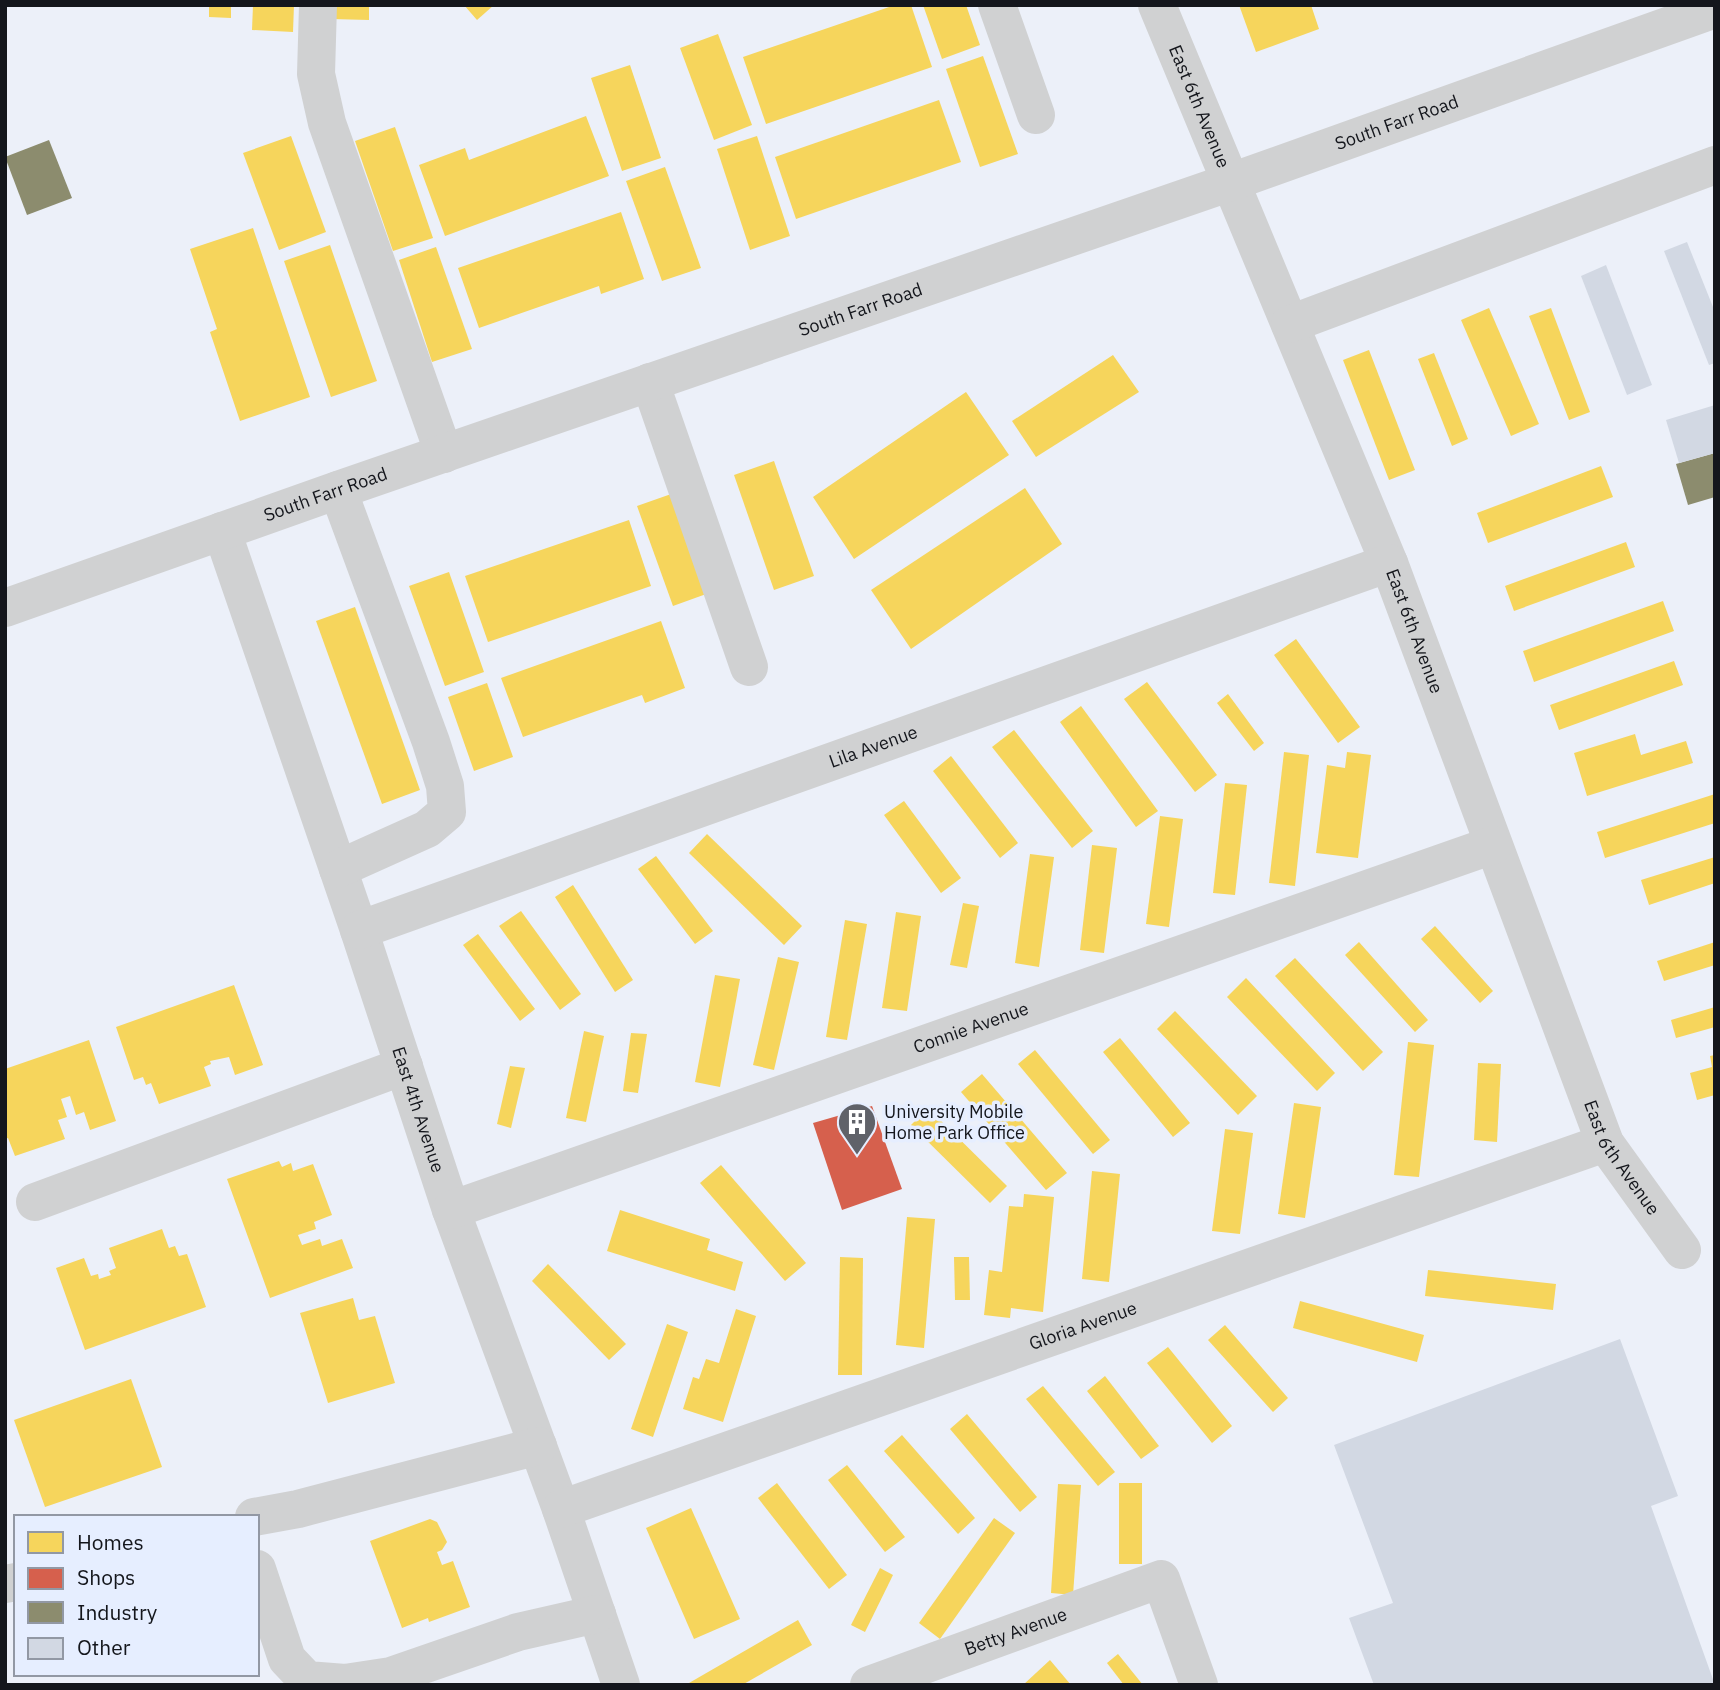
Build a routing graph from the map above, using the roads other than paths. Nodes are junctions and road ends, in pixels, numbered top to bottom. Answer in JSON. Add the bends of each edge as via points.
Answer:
{"nodes":[{"id":1,"x":318,"y":5,"type":"edge"},
{"id":2,"x":997,"y":5,"type":"edge"},
{"id":3,"x":1157,"y":5,"type":"edge"},
{"id":4,"x":1715,"y":9,"type":"edge"},
{"id":5,"x":1037,"y":115,"type":"dead end"},
{"id":6,"x":1715,"y":165,"type":"edge"},
{"id":7,"x":1231,"y":182,"type":"junction"},
{"id":8,"x":1290,"y":324,"type":"junction"},
{"id":9,"x":650,"y":382,"type":"junction"},
{"id":10,"x":443,"y":454,"type":"junction"},
{"id":11,"x":338,"y":490,"type":"junction"},
{"id":12,"x":222,"y":531,"type":"junction"},
{"id":13,"x":1389,"y":562,"type":"junction"},
{"id":14,"x":5,"y":608,"type":"edge"},
{"id":15,"x":749,"y":667,"type":"dead end"},
{"id":16,"x":1493,"y":845,"type":"junction"},
{"id":17,"x":338,"y":869,"type":"junction"},
{"id":18,"x":359,"y":930,"type":"junction"},
{"id":19,"x":404,"y":1066,"type":"junction"},
{"id":20,"x":1605,"y":1143,"type":"junction"},
{"id":21,"x":35,"y":1202,"type":"dead end"},
{"id":22,"x":451,"y":1210,"type":"junction"},
{"id":23,"x":1682,"y":1250,"type":"dead end"},
{"id":24,"x":538,"y":1446,"type":"junction"},
{"id":25,"x":561,"y":1509,"type":"junction"},
{"id":26,"x":259,"y":1516,"type":"edge"},
{"id":27,"x":259,"y":1575,"type":"edge"},
{"id":28,"x":597,"y":1614,"type":"junction"},
{"id":29,"x":621,"y":1685,"type":"edge"},
{"id":30,"x":869,"y":1685,"type":"edge"},
{"id":31,"x":1199,"y":1685,"type":"edge"}],
"edges":[{"from":1,"to":10,"type":"street","via":[[316,74],[327,122]]},
{"from":2,"to":5,"type":"street"},
{"from":3,"to":7,"type":"street","name":"East 6th Avenue"},
{"from":4,"to":7,"type":"street","name":"South Farr Road"},
{"from":6,"to":8,"type":"street"},
{"from":7,"to":8,"type":"street","name":"East 6th Avenue"},
{"from":7,"to":9,"type":"street","name":"South Farr Road"},
{"from":8,"to":13,"type":"street","name":"East 6th Avenue"},
{"from":9,"to":10,"type":"street","name":"South Farr Road"},
{"from":9,"to":15,"type":"street"},
{"from":10,"to":11,"type":"street","name":"South Farr Road"},
{"from":11,"to":12,"type":"street","name":"South Farr Road"},
{"from":11,"to":17,"type":"street","via":[[430,742],[447,812],[427,830]]},
{"from":12,"to":14,"type":"street","name":"South Farr Road"},
{"from":12,"to":17,"type":"street","name":"East 4th Avenue"},
{"from":13,"to":16,"type":"street","name":"East 6th Avenue"},
{"from":13,"to":18,"type":"street","name":"Lila Avenue"},
{"from":16,"to":20,"type":"street","name":"East 6th Avenue"},
{"from":16,"to":22,"type":"street","name":"Connie Avenue"},
{"from":17,"to":18,"type":"street","name":"East 4th Avenue"},
{"from":18,"to":19,"type":"street","name":"East 4th Avenue"},
{"from":19,"to":21,"type":"street"},
{"from":19,"to":22,"type":"street","name":"East 4th Avenue"},
{"from":20,"to":23,"type":"street","name":"East 6th Avenue"},
{"from":20,"to":25,"type":"street","name":"Gloria Avenue"},
{"from":22,"to":24,"type":"street","name":"East 4th Avenue"},
{"from":24,"to":25,"type":"street","name":"East 4th Avenue"},
{"from":24,"to":26,"type":"street"},
{"from":25,"to":28,"type":"street","name":"East 4th Avenue"},
{"from":27,"to":28,"type":"street","via":[[286,1659],[307,1680],[345,1683],[391,1676],[518,1632]]},
{"from":28,"to":29,"type":"street","name":"East 4th Avenue"},
{"from":30,"to":31,"type":"street","name":"Betty Avenue","via":[[1161,1579]]}]}
